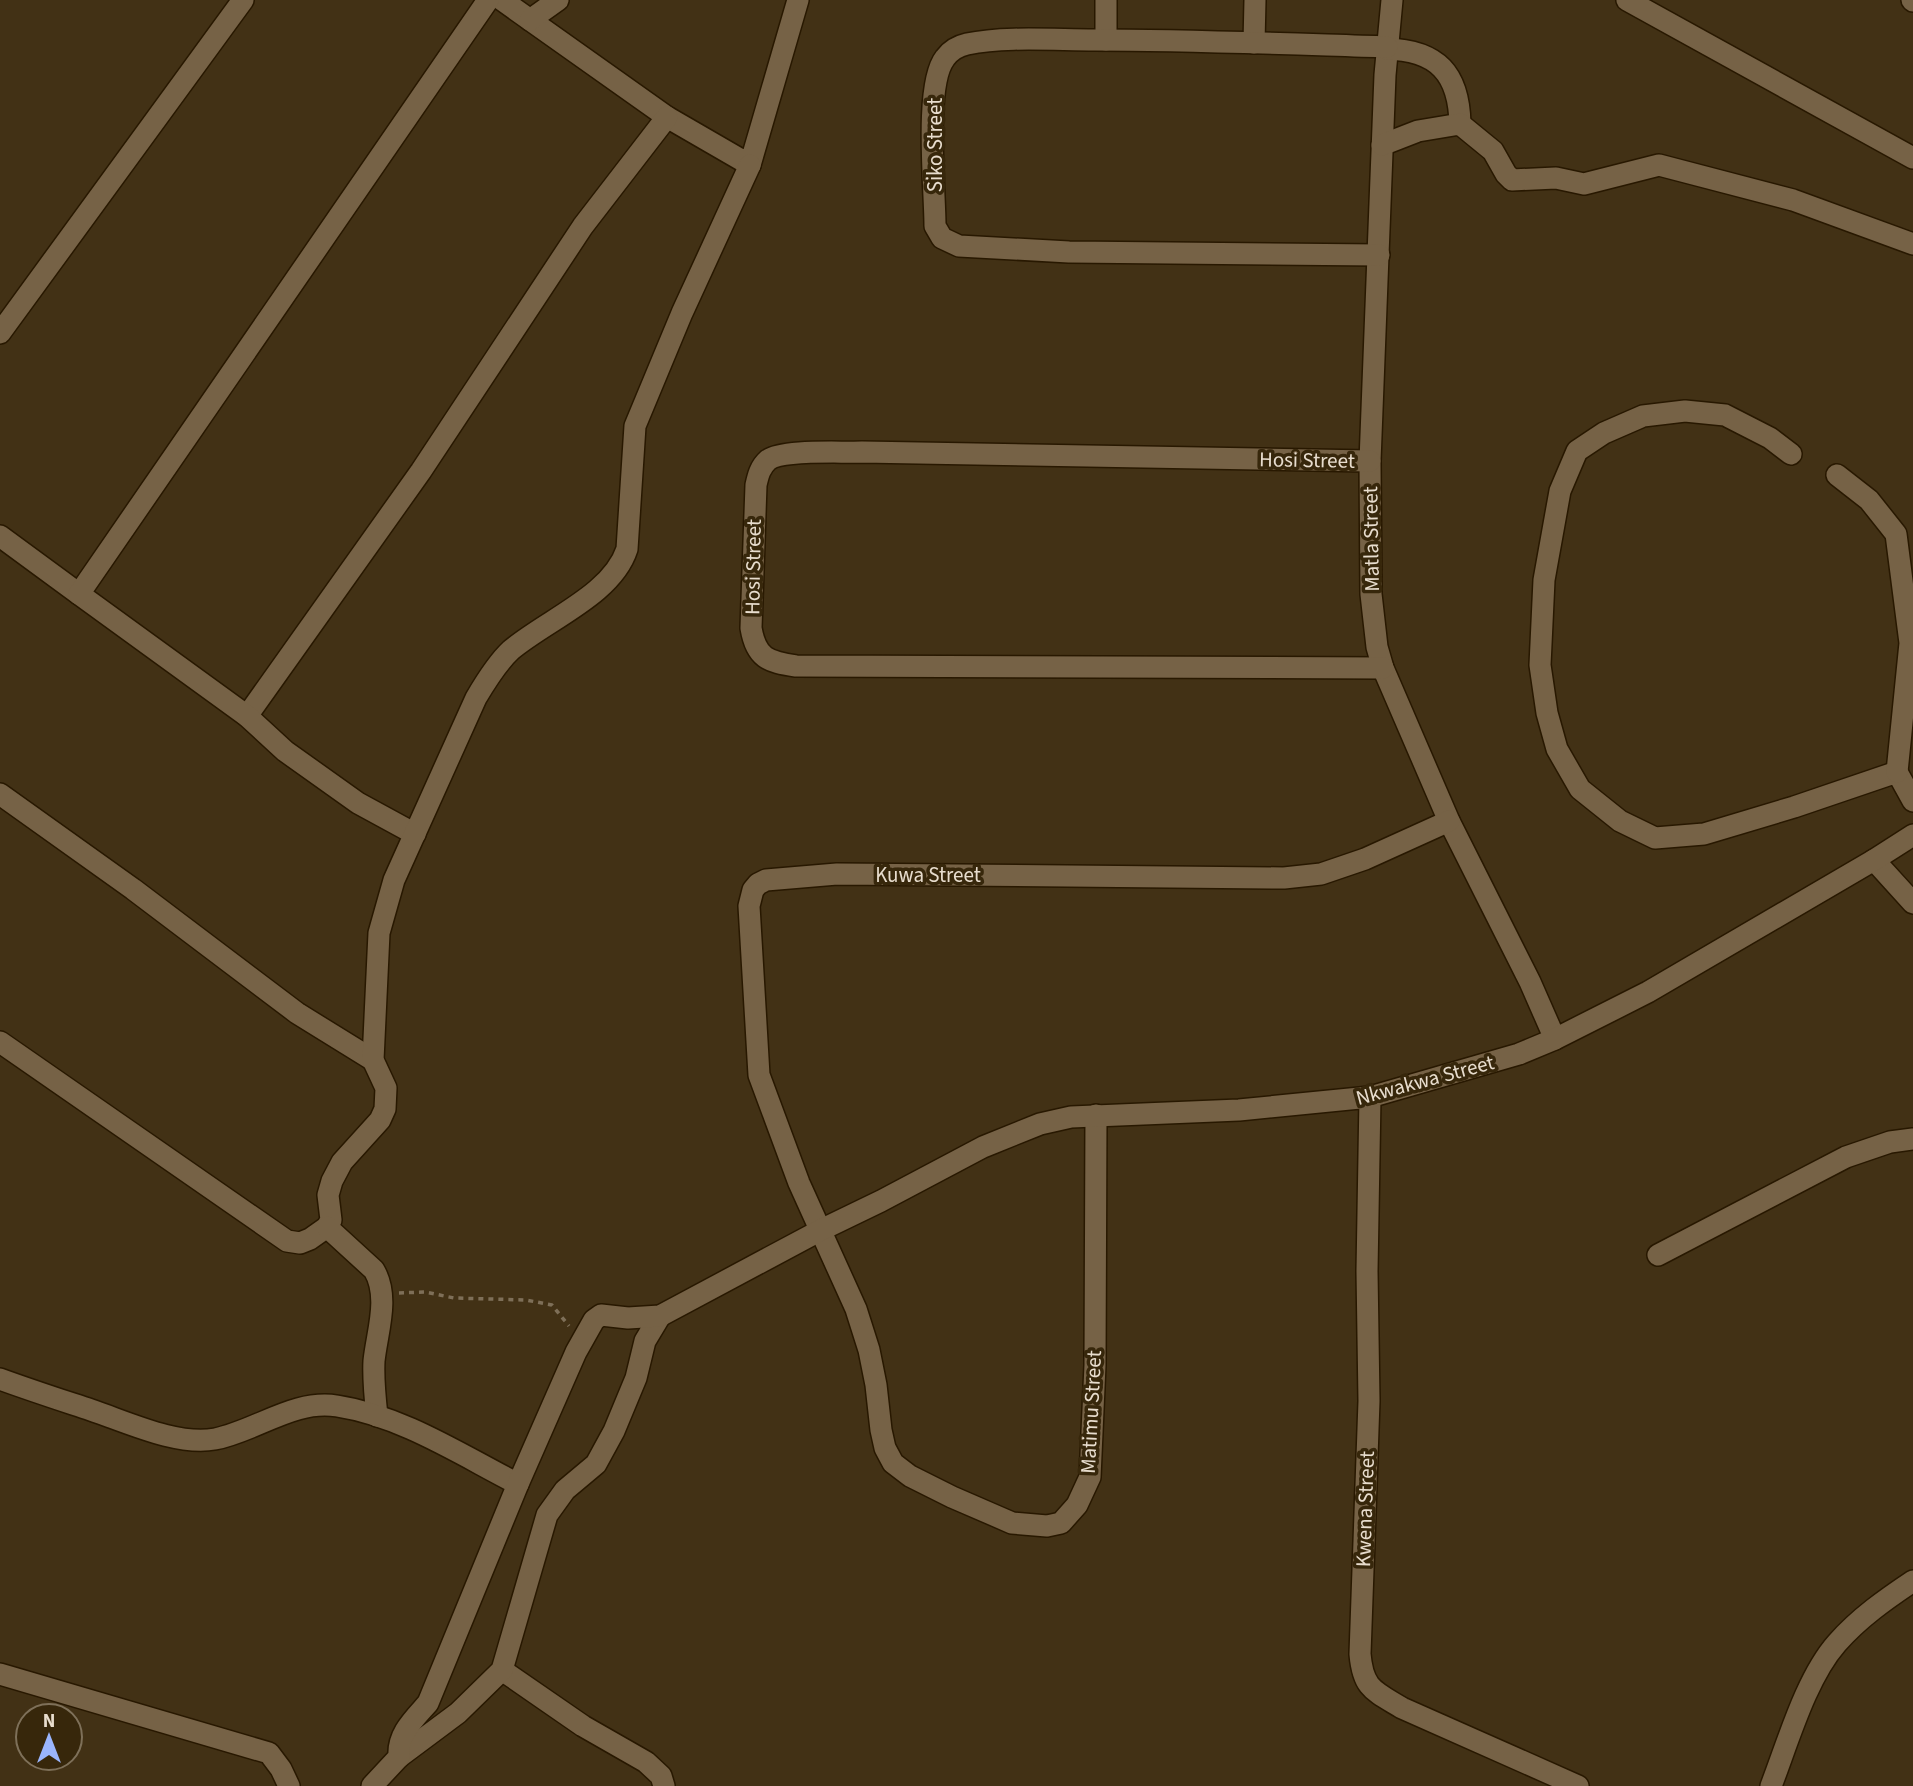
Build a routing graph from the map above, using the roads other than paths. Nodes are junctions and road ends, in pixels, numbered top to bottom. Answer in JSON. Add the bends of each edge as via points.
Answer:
{"nodes":[{"id":1,"x":243,"y":0,"type":"edge"},
{"id":2,"x":488,"y":0,"type":"edge"},
{"id":3,"x":502,"y":0,"type":"edge"},
{"id":4,"x":558,"y":0,"type":"edge"},
{"id":5,"x":798,"y":0,"type":"edge"},
{"id":6,"x":1106,"y":0,"type":"edge"},
{"id":7,"x":1255,"y":0,"type":"edge"},
{"id":8,"x":1392,"y":0,"type":"edge"},
{"id":9,"x":1628,"y":0,"type":"edge"},
{"id":10,"x":530,"y":20,"type":"junction"},
{"id":11,"x":1106,"y":40,"type":"junction"},
{"id":12,"x":1255,"y":43,"type":"junction"},
{"id":13,"x":1386,"y":48,"type":"junction"},
{"id":14,"x":667,"y":117,"type":"junction"},
{"id":15,"x":1460,"y":124,"type":"junction"},
{"id":16,"x":1382,"y":145,"type":"junction"},
{"id":17,"x":1913,"y":158,"type":"edge"},
{"id":18,"x":750,"y":165,"type":"junction"},
{"id":19,"x":1913,"y":244,"type":"edge"},
{"id":20,"x":1379,"y":255,"type":"junction"},
{"id":21,"x":0,"y":333,"type":"edge"},
{"id":22,"x":1791,"y":454,"type":"dead end"},
{"id":23,"x":1370,"y":461,"type":"junction"},
{"id":24,"x":1837,"y":475,"type":"dead end"},
{"id":25,"x":0,"y":536,"type":"edge"},
{"id":26,"x":79,"y":594,"type":"junction"},
{"id":27,"x":1383,"y":668,"type":"junction"},
{"id":28,"x":247,"y":716,"type":"junction"},
{"id":29,"x":1897,"y":772,"type":"junction"},
{"id":30,"x":0,"y":794,"type":"edge"},
{"id":31,"x":1913,"y":801,"type":"edge"},
{"id":32,"x":1449,"y":821,"type":"junction"},
{"id":33,"x":415,"y":834,"type":"junction"},
{"id":34,"x":1913,"y":835,"type":"edge"},
{"id":35,"x":1874,"y":860,"type":"junction"},
{"id":36,"x":1913,"y":903,"type":"edge"},
{"id":37,"x":1555,"y":1040,"type":"junction"},
{"id":38,"x":0,"y":1042,"type":"edge"},
{"id":39,"x":373,"y":1060,"type":"junction"},
{"id":40,"x":1370,"y":1097,"type":"junction"},
{"id":41,"x":1096,"y":1115,"type":"junction"},
{"id":42,"x":1913,"y":1139,"type":"edge"},
{"id":43,"x":327,"y":1227,"type":"junction"},
{"id":44,"x":821,"y":1230,"type":"junction"},
{"id":45,"x":1658,"y":1255,"type":"dead end"},
{"id":46,"x":660,"y":1316,"type":"junction"},
{"id":47,"x":0,"y":1379,"type":"edge"},
{"id":48,"x":377,"y":1416,"type":"junction"},
{"id":49,"x":515,"y":1491,"type":"junction"},
{"id":50,"x":1913,"y":1581,"type":"edge"},
{"id":51,"x":502,"y":1670,"type":"junction"},
{"id":52,"x":0,"y":1674,"type":"edge"},
{"id":53,"x":398,"y":1757,"type":"junction"},
{"id":54,"x":289,"y":1786,"type":"edge"},
{"id":55,"x":372,"y":1786,"type":"edge"},
{"id":56,"x":663,"y":1786,"type":"edge"},
{"id":57,"x":1578,"y":1786,"type":"edge"},
{"id":58,"x":1772,"y":1786,"type":"edge"}],
"edges":[{"from":1,"to":21,"type":"street"},
{"from":2,"to":26,"type":"street"},
{"from":3,"to":10,"type":"street"},
{"from":4,"to":10,"type":"street"},
{"from":5,"to":18,"type":"street"},
{"from":6,"to":11,"type":"street"},
{"from":7,"to":12,"type":"street"},
{"from":8,"to":13,"type":"street","name":"Matla Street"},
{"from":9,"to":17,"type":"street"},
{"from":10,"to":14,"type":"street"},
{"from":11,"to":12,"type":"street","name":"Siko Street"},
{"from":11,"to":20,"type":"street","name":"Siko Street","via":[[969,44],[945,58],[935,82],[934,114],[934,226],[942,239],[982,249]]},
{"from":12,"to":13,"type":"street","name":"Siko Street"},
{"from":13,"to":15,"type":"street","name":"Siko Street","via":[[1421,54],[1443,69],[1454,83]]},
{"from":13,"to":16,"type":"street","name":"Matla Street"},
{"from":14,"to":18,"type":"street"},
{"from":14,"to":28,"type":"street","via":[[583,226],[421,471]]},
{"from":15,"to":16,"type":"street","via":[[1418,131]]},
{"from":15,"to":19,"type":"street","via":[[1493,151],[1512,180],[1556,178],[1584,184],[1659,165],[1793,200]]},
{"from":16,"to":20,"type":"street","name":"Matla Street"},
{"from":18,"to":33,"type":"street","via":[[635,426],[623,561],[610,580],[510,651],[492,673],[476,698]]},
{"from":20,"to":23,"type":"street","name":"Matla Street"},
{"from":22,"to":29,"type":"street","via":[[1725,415],[1685,411],[1643,416],[1577,451],[1560,491],[1544,580],[1539,664],[1557,749],[1580,789],[1620,821],[1655,838],[1704,834]]},
{"from":23,"to":27,"type":"street","name":"Matla Street","via":[[1371,594]]},
{"from":23,"to":27,"type":"street","name":"Hosi Street","via":[[779,454],[760,470],[756,485],[751,628],[757,650],[765,658],[796,666]]},
{"from":24,"to":29,"type":"street","via":[[1869,500],[1896,534],[1910,643]]},
{"from":25,"to":26,"type":"street"},
{"from":26,"to":28,"type":"street"},
{"from":27,"to":32,"type":"street","name":"Matla Street"},
{"from":28,"to":33,"type":"street","via":[[285,751],[358,803]]},
{"from":29,"to":31,"type":"street"},
{"from":30,"to":39,"type":"street","via":[[297,1013]]},
{"from":32,"to":37,"type":"street","name":"Matla Street"},
{"from":32,"to":44,"type":"street","name":"Kuwa Street","via":[[1366,859],[1321,874],[1284,878],[837,874],[758,884],[749,906],[759,1075]]},
{"from":33,"to":39,"type":"street","via":[[390,891],[379,933]]},
{"from":34,"to":35,"type":"street","name":"Nkwakwa Street"},
{"from":35,"to":36,"type":"street"},
{"from":35,"to":37,"type":"street","name":"Nkwakwa Street","via":[[1648,992]]},
{"from":37,"to":40,"type":"street","name":"Nkwakwa Street"},
{"from":38,"to":43,"type":"street","via":[[287,1241],[310,1240]]},
{"from":39,"to":43,"type":"street","via":[[386,1088],[385,1109],[332,1181]]},
{"from":40,"to":41,"type":"street","name":"Nkwakwa Street","via":[[1239,1110]]},
{"from":40,"to":57,"type":"street","name":"Kwena Street","via":[[1362,1672],[1366,1683],[1402,1708]]},
{"from":41,"to":44,"type":"street","name":"Nkwakwa Street","via":[[1071,1117],[1010,1135]]},
{"from":41,"to":44,"type":"street","name":"Matimu Street","via":[[1090,1477],[1077,1505],[1061,1522],[1033,1526],[1003,1520],[920,1482],[893,1463],[883,1439],[863,1330]]},
{"from":42,"to":45,"type":"street","via":[[1846,1157]]},
{"from":43,"to":48,"type":"street","via":[[374,1270],[383,1293],[374,1362]]},
{"from":44,"to":46,"type":"street","name":"Nkwakwa Street"},
{"from":46,"to":49,"type":"street","via":[[601,1315],[588,1326]]},
{"from":46,"to":51,"type":"street","via":[[645,1341],[636,1378],[596,1464],[565,1490],[547,1515]]},
{"from":47,"to":48,"type":"street","via":[[149,1430],[193,1439],[239,1433],[311,1405]]},
{"from":48,"to":49,"type":"street","via":[[423,1435]]},
{"from":49,"to":53,"type":"street","via":[[454,1644],[428,1703],[407,1727]]},
{"from":50,"to":58,"type":"street","via":[[1860,1619],[1835,1645],[1810,1687]]},
{"from":51,"to":53,"type":"street","via":[[457,1713]]},
{"from":51,"to":56,"type":"street","via":[[583,1726],[646,1762],[661,1776]]},
{"from":52,"to":54,"type":"street","via":[[269,1754]]},
{"from":53,"to":55,"type":"street"}]}
